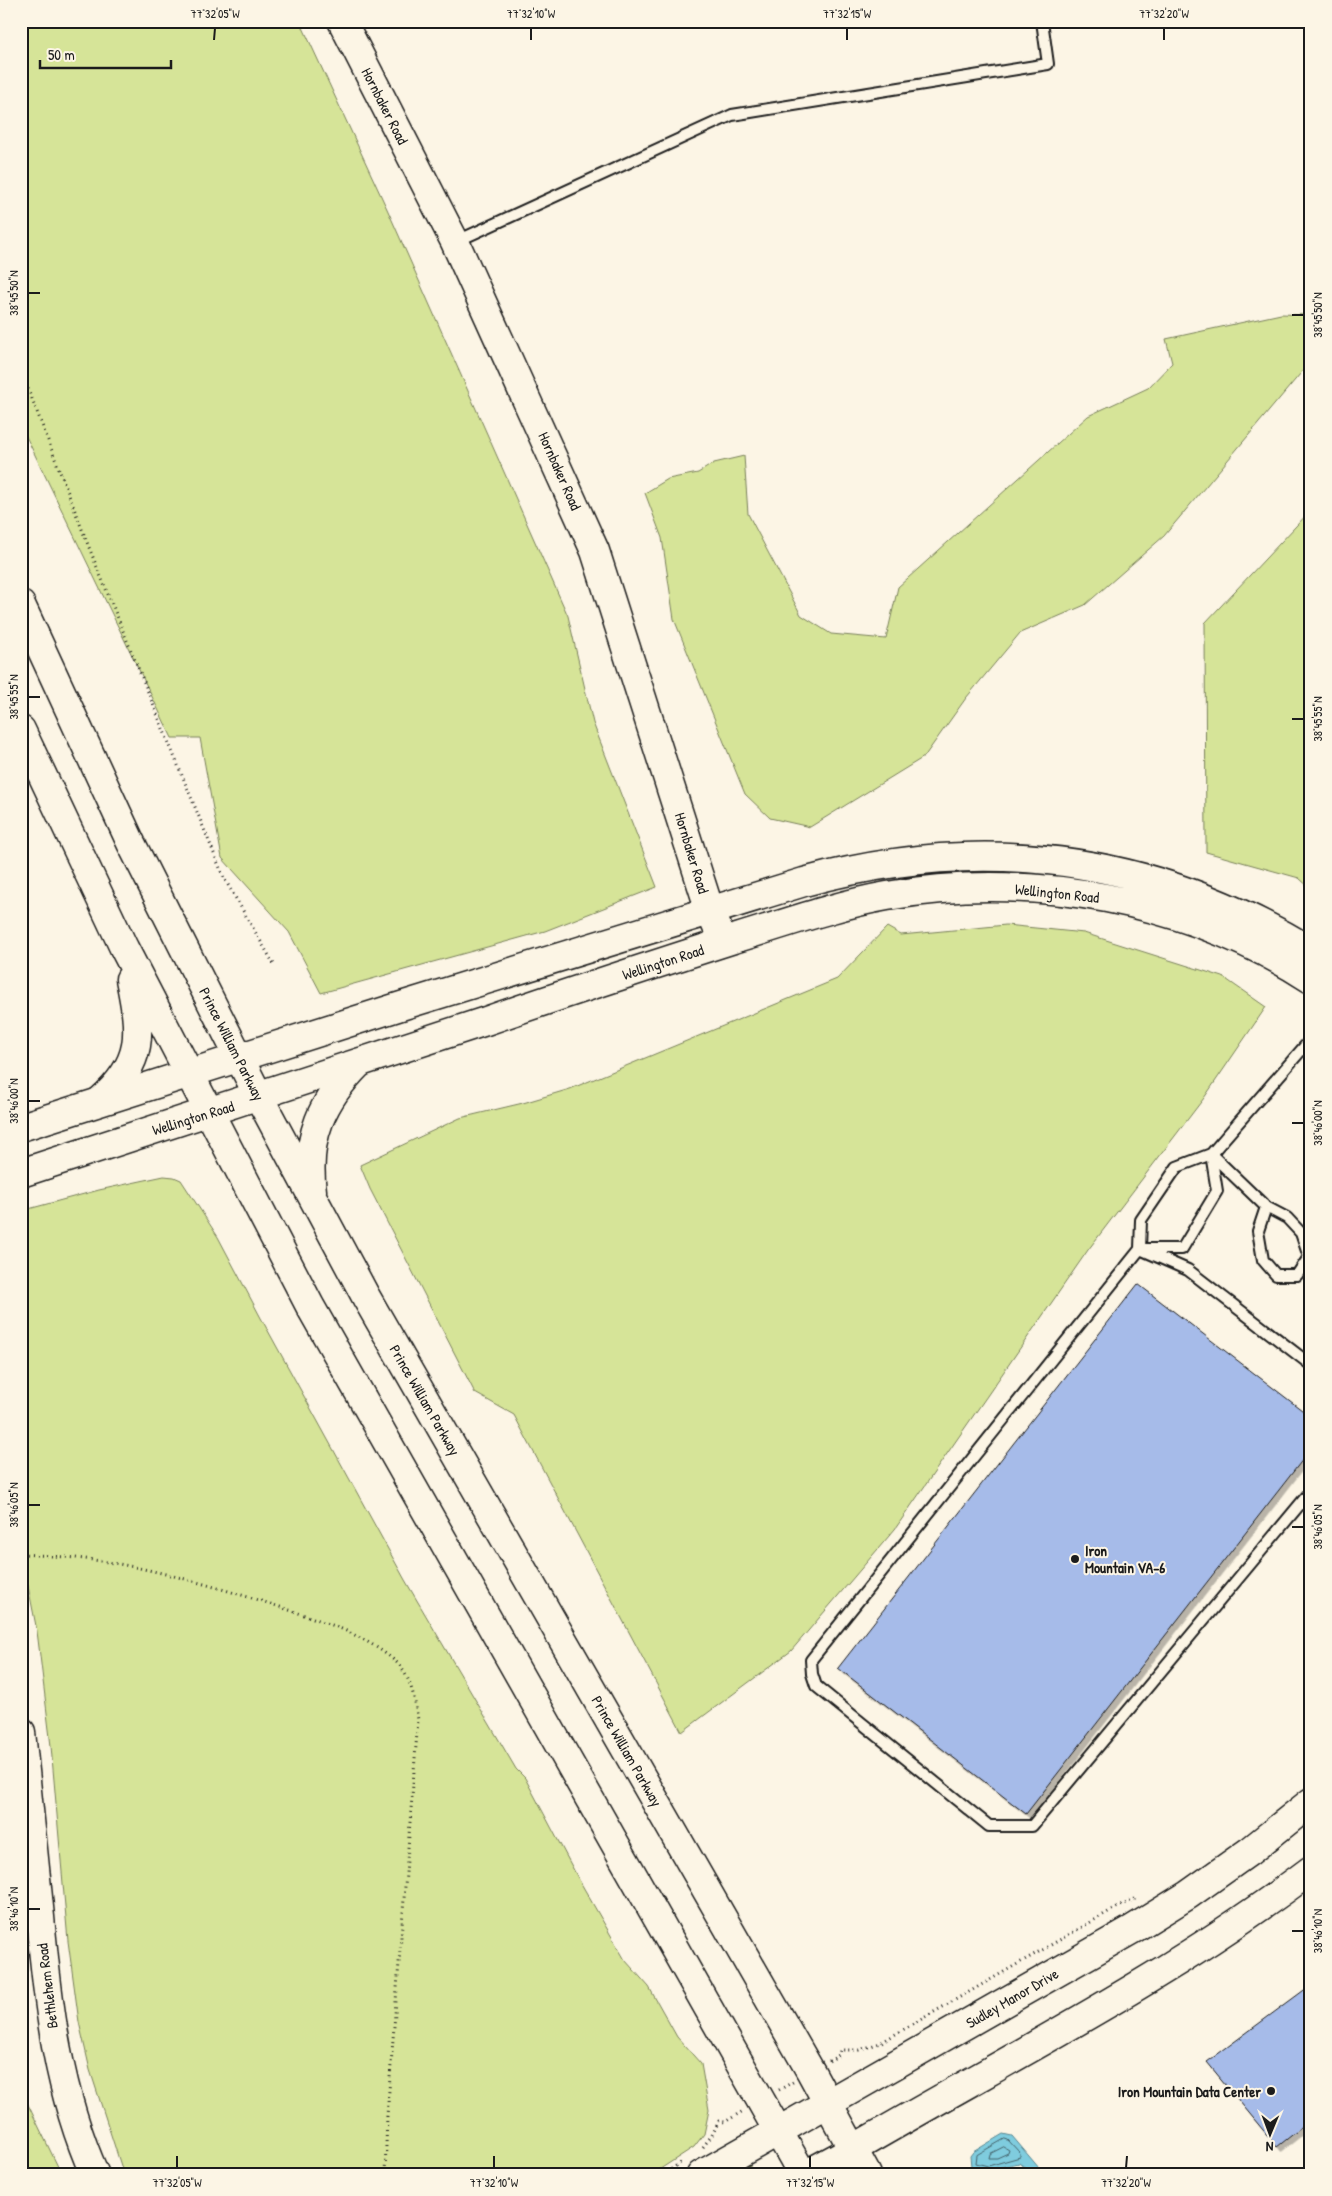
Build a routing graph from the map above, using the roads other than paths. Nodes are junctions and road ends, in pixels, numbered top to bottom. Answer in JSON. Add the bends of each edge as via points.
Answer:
{"nodes":[{"id":1,"x":342,"y":21,"type":"edge"},
{"id":2,"x":1042,"y":21,"type":"edge"},
{"id":3,"x":455,"y":242,"type":"junction"},
{"id":4,"x":21,"y":605,"type":"edge"},
{"id":5,"x":21,"y":730,"type":"edge"},
{"id":6,"x":710,"y":911,"type":"junction"},
{"id":7,"x":724,"y":942,"type":"junction"},
{"id":8,"x":124,"y":948,"type":"junction"},
{"id":9,"x":1311,"y":951,"type":"edge"},
{"id":10,"x":1311,"y":978,"type":"edge"},
{"id":11,"x":1311,"y":1039,"type":"edge"},
{"id":12,"x":238,"y":1057,"type":"junction"},
{"id":13,"x":359,"y":1063,"type":"junction"},
{"id":14,"x":189,"y":1073,"type":"junction"},
{"id":15,"x":259,"y":1097,"type":"junction"},
{"id":16,"x":100,"y":1101,"type":"junction"},
{"id":17,"x":210,"y":1113,"type":"junction"},
{"id":18,"x":21,"y":1127,"type":"edge"},
{"id":19,"x":1211,"y":1154,"type":"junction"},
{"id":20,"x":21,"y":1173,"type":"edge"},
{"id":21,"x":314,"y":1200,"type":"junction"},
{"id":22,"x":1266,"y":1207,"type":"junction"},
{"id":23,"x":1140,"y":1249,"type":"junction"},
{"id":24,"x":1311,"y":1366,"type":"edge"},
{"id":25,"x":1311,"y":1492,"type":"edge"},
{"id":26,"x":21,"y":1732,"type":"edge"},
{"id":27,"x":1311,"y":1802,"type":"edge"},
{"id":28,"x":1311,"y":1870,"type":"edge"},
{"id":29,"x":828,"y":2103,"type":"junction"},
{"id":30,"x":778,"y":2132,"type":"junction"},
{"id":31,"x":852,"y":2149,"type":"junction"},
{"id":32,"x":697,"y":2160,"type":"edge"},
{"id":33,"x":95,"y":2175,"type":"edge"},
{"id":34,"x":804,"y":2175,"type":"edge"},
{"id":35,"x":867,"y":2175,"type":"edge"}],
"edges":[{"from":1,"to":3,"type":"main road","name":"Hornbaker Road"},
{"from":2,"to":3,"type":"lane","via":[[1048,64],[732,115]]},
{"from":3,"to":6,"type":"main road","name":"Hornbaker Road","via":[[595,551]]},
{"from":4,"to":12,"type":"main road","name":"Prince William Parkway","via":[[131,842]]},
{"from":5,"to":8,"type":"main road"},
{"from":6,"to":7,"type":"main road","name":"Hornbaker Road"},
{"from":6,"to":9,"type":"main road","name":"Wellington Road","via":[[833,874],[872,866],[961,856],[1046,859],[1112,870],[1199,895],[1245,915]]},
{"from":6,"to":12,"type":"main road","name":"Wellington Road"},
{"from":7,"to":10,"type":"main road","name":"Wellington Road","via":[[838,907],[887,896],[984,887],[1039,889],[1081,893],[1180,917],[1258,949]]},
{"from":7,"to":13,"type":"main road","name":"Wellington Road"},
{"from":8,"to":14,"type":"main road"},
{"from":8,"to":16,"type":"main road","via":[[139,1035],[135,1055],[127,1071],[118,1086]]},
{"from":11,"to":19,"type":"lane"},
{"from":12,"to":14,"type":"main road","name":"Wellington Road"},
{"from":12,"to":15,"type":"main road","name":"Prince William Parkway"},
{"from":13,"to":15,"type":"main road","name":"Wellington Road"},
{"from":13,"to":21,"type":"main road","via":[[342,1080],[318,1120],[310,1166]]},
{"from":14,"to":16,"type":"main road","name":"Wellington Road"},
{"from":14,"to":17,"type":"main road"},
{"from":15,"to":17,"type":"main road","name":"Wellington Road"},
{"from":15,"to":21,"type":"main road","name":"Prince William Parkway"},
{"from":16,"to":18,"type":"main road","name":"Wellington Road"},
{"from":17,"to":20,"type":"main road","name":"Wellington Road"},
{"from":17,"to":30,"type":"main road","via":[[310,1306]]},
{"from":19,"to":22,"type":"lane"},
{"from":19,"to":23,"type":"lane","via":[[1178,1167],[1141,1220]]},
{"from":19,"to":23,"type":"lane","via":[[1217,1192],[1182,1249]]},
{"from":21,"to":29,"type":"main road","name":"Prince William Parkway"},
{"from":22,"to":22,"type":"lane","via":[[1287,1218],[1301,1232],[1309,1257],[1297,1275],[1276,1275],[1263,1260],[1258,1231]]},
{"from":23,"to":24,"type":"lane","via":[[1188,1270]]},
{"from":23,"to":25,"type":"lane","via":[[811,1660],[816,1686],[989,1826],[1032,1826]]},
{"from":26,"to":33,"type":"main road","name":"Bethlehem Road","via":[[55,2049],[67,2099]]},
{"from":27,"to":29,"type":"main road","name":"Sudley Manor Drive","via":[[1188,1895]]},
{"from":28,"to":31,"type":"main road","via":[[1194,1952]]},
{"from":29,"to":30,"type":"main road","name":"Sudley Manor Drive"},
{"from":29,"to":31,"type":"main road","name":"Prince William Parkway"},
{"from":30,"to":32,"type":"main road","name":"Sudley Manor Drive"},
{"from":30,"to":34,"type":"main road"},
{"from":31,"to":34,"type":"main road"},
{"from":31,"to":35,"type":"main road","name":"Prince William Parkway"}]}
